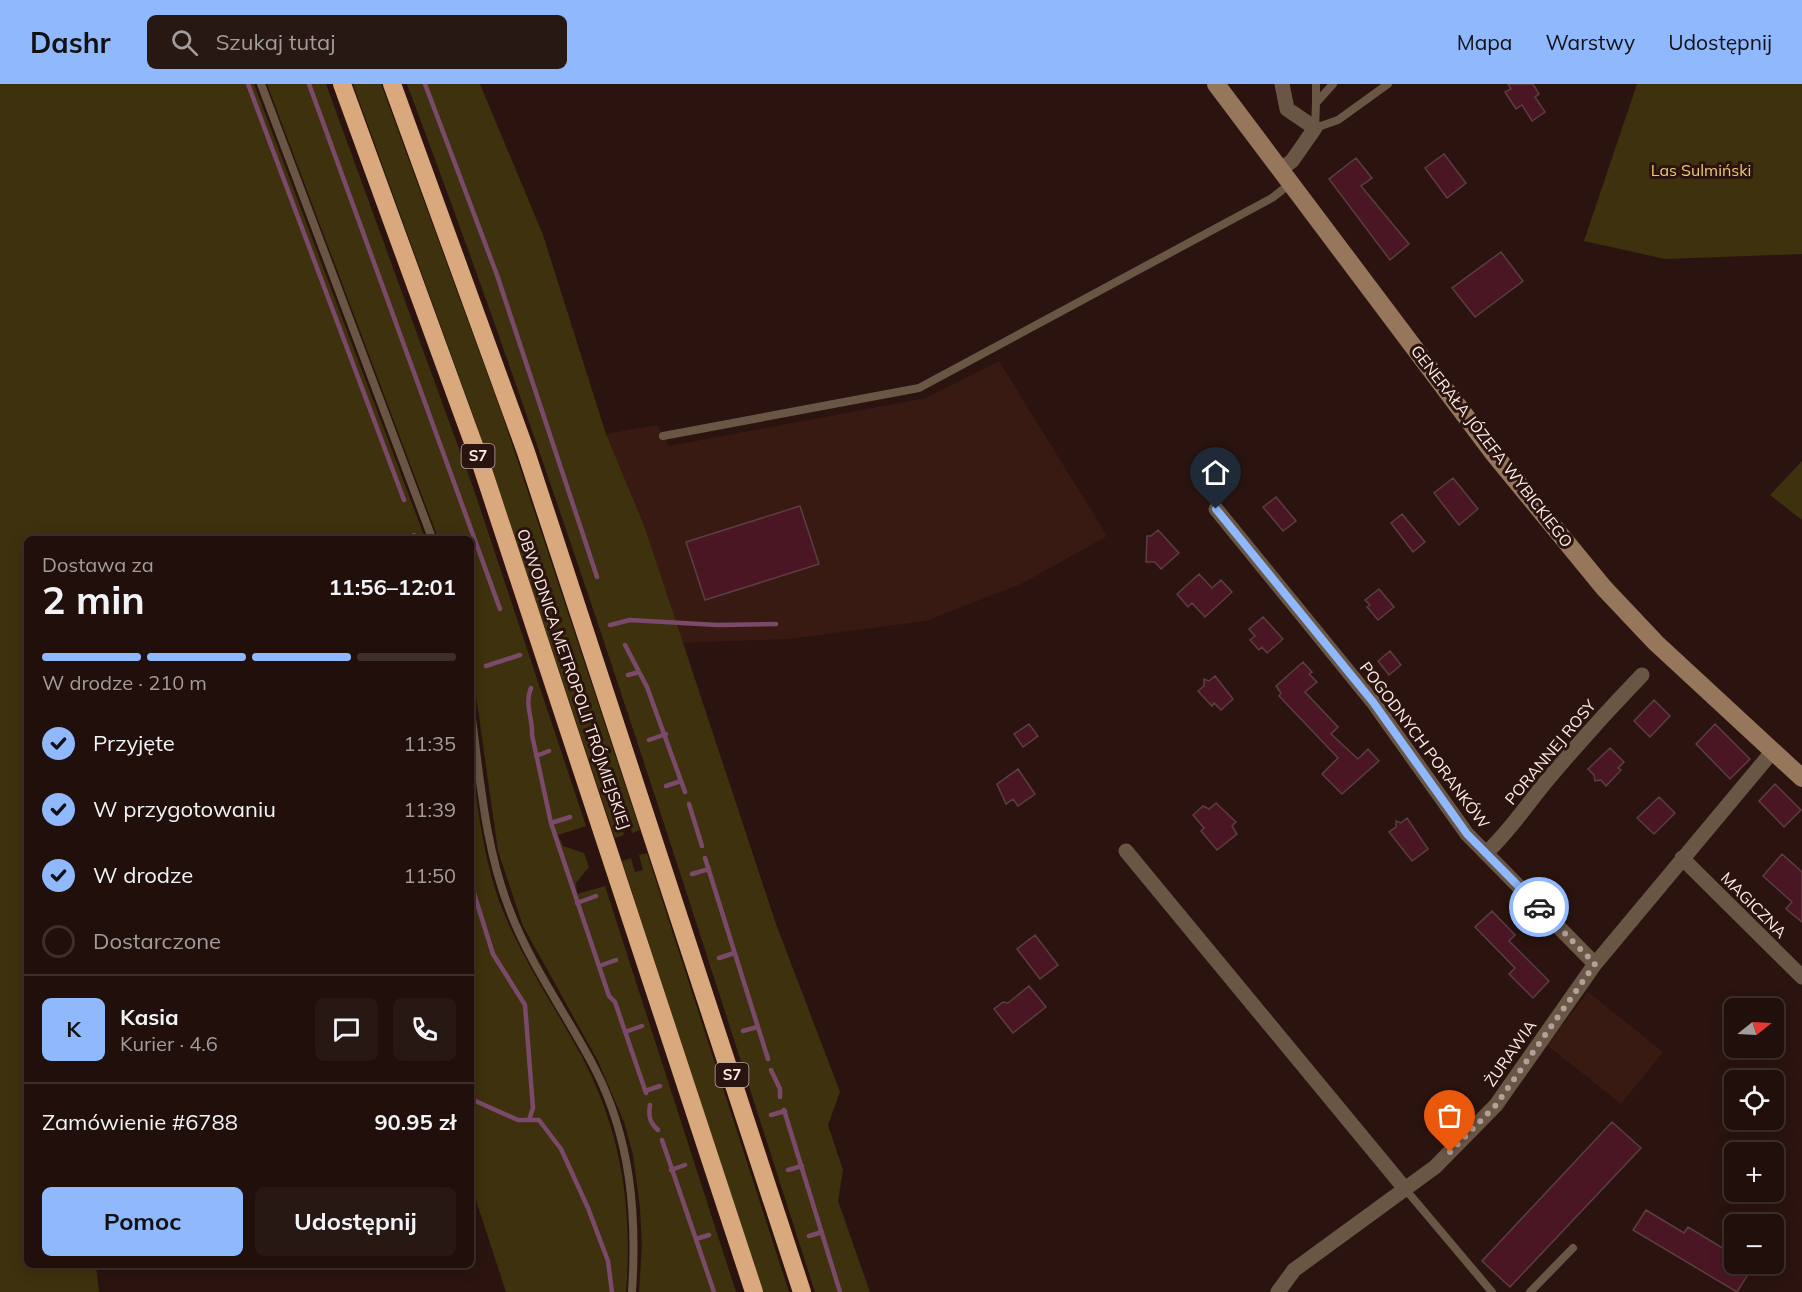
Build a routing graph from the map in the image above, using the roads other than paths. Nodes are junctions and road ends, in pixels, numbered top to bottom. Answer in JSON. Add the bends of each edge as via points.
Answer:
{"nodes":[{"id":1,"x":261,"y":84,"type":"edge"},
{"id":2,"x":342,"y":84,"type":"edge"},
{"id":3,"x":392,"y":84,"type":"edge"},
{"id":4,"x":1216,"y":84,"type":"edge"},
{"id":5,"x":1282,"y":84,"type":"edge"},
{"id":6,"x":1316,"y":84,"type":"edge"},
{"id":7,"x":1333,"y":84,"type":"edge"},
{"id":8,"x":1388,"y":84,"type":"edge"},
{"id":9,"x":1316,"y":103,"type":"junction"},
{"id":10,"x":1316,"y":128,"type":"junction"},
{"id":11,"x":1286,"y":176,"type":"junction"},
{"id":12,"x":663,"y":436,"type":"dead end"},
{"id":13,"x":1216,"y":509,"type":"dead end"},
{"id":14,"x":431,"y":536,"type":"edge"},
{"id":15,"x":1642,"y":675,"type":"dead end"},
{"id":16,"x":474,"y":734,"type":"edge"},
{"id":17,"x":1772,"y":752,"type":"junction"},
{"id":18,"x":1802,"y":778,"type":"edge"},
{"id":19,"x":1126,"y":851,"type":"dead end"},
{"id":20,"x":1486,"y":853,"type":"junction"},
{"id":21,"x":1682,"y":858,"type":"junction"},
{"id":22,"x":1595,"y":964,"type":"junction"},
{"id":23,"x":1802,"y":977,"type":"edge"},
{"id":24,"x":1406,"y":1190,"type":"junction"},
{"id":25,"x":1574,"y":1248,"type":"dead end"},
{"id":26,"x":632,"y":1292,"type":"edge"},
{"id":27,"x":754,"y":1292,"type":"edge"},
{"id":28,"x":802,"y":1292,"type":"edge"},
{"id":29,"x":1278,"y":1292,"type":"edge"},
{"id":30,"x":1492,"y":1292,"type":"edge"},
{"id":31,"x":1530,"y":1292,"type":"edge"}],
"edges":[{"from":1,"to":14,"type":"lane"},
{"from":2,"to":27,"type":"highway","name":"OBWODNICA METROPOLII TRÓJMIEJSKIEJ","number":"S7","via":[[482,467]]},
{"from":3,"to":28,"type":"highway","name":"OBWODNICA METROPOLII TRÓJMIEJSKIEJ","number":"S7","via":[[526,452]]},
{"from":4,"to":11,"type":"main road","name":"GENERAŁA JÓZEFA WYBICKIEGO"},
{"from":5,"to":10,"type":"street","via":[[1287,109]]},
{"from":6,"to":9,"type":"lane"},
{"from":7,"to":9,"type":"lane"},
{"from":8,"to":10,"type":"lane","via":[[1338,120]]},
{"from":9,"to":10,"type":"lane"},
{"from":10,"to":11,"type":"street"},
{"from":11,"to":12,"type":"lane","via":[[1272,198],[919,388]]},
{"from":11,"to":17,"type":"main road","name":"GENERAŁA JÓZEFA WYBICKIEGO","via":[[1494,454],[1605,588],[1656,643]]},
{"from":13,"to":20,"type":"street","name":"POGODNYCH PORANKÓW","via":[[1373,702],[1467,834]]},
{"from":15,"to":20,"type":"street","name":"PORANNEJ ROSY"},
{"from":16,"to":26,"type":"lane","via":[[485,817],[497,875],[510,911],[595,1068],[626,1152],[634,1212]]},
{"from":17,"to":18,"type":"main road","name":"GENERAŁA JÓZEFA WYBICKIEGO"},
{"from":17,"to":21,"type":"street","name":"ŻURAWIA"},
{"from":19,"to":24,"type":"street"},
{"from":20,"to":22,"type":"street","name":"POGODNYCH PORANKÓW"},
{"from":21,"to":22,"type":"street","name":"ŻURAWIA"},
{"from":21,"to":23,"type":"street","name":"MAGICZNA"},
{"from":22,"to":24,"type":"street","name":"ŻURAWIA","via":[[1496,1105],[1435,1167]]},
{"from":24,"to":29,"type":"street","name":"ŻURAWIA","via":[[1294,1270]]},
{"from":24,"to":30,"type":"lane"},
{"from":25,"to":31,"type":"lane"}]}
